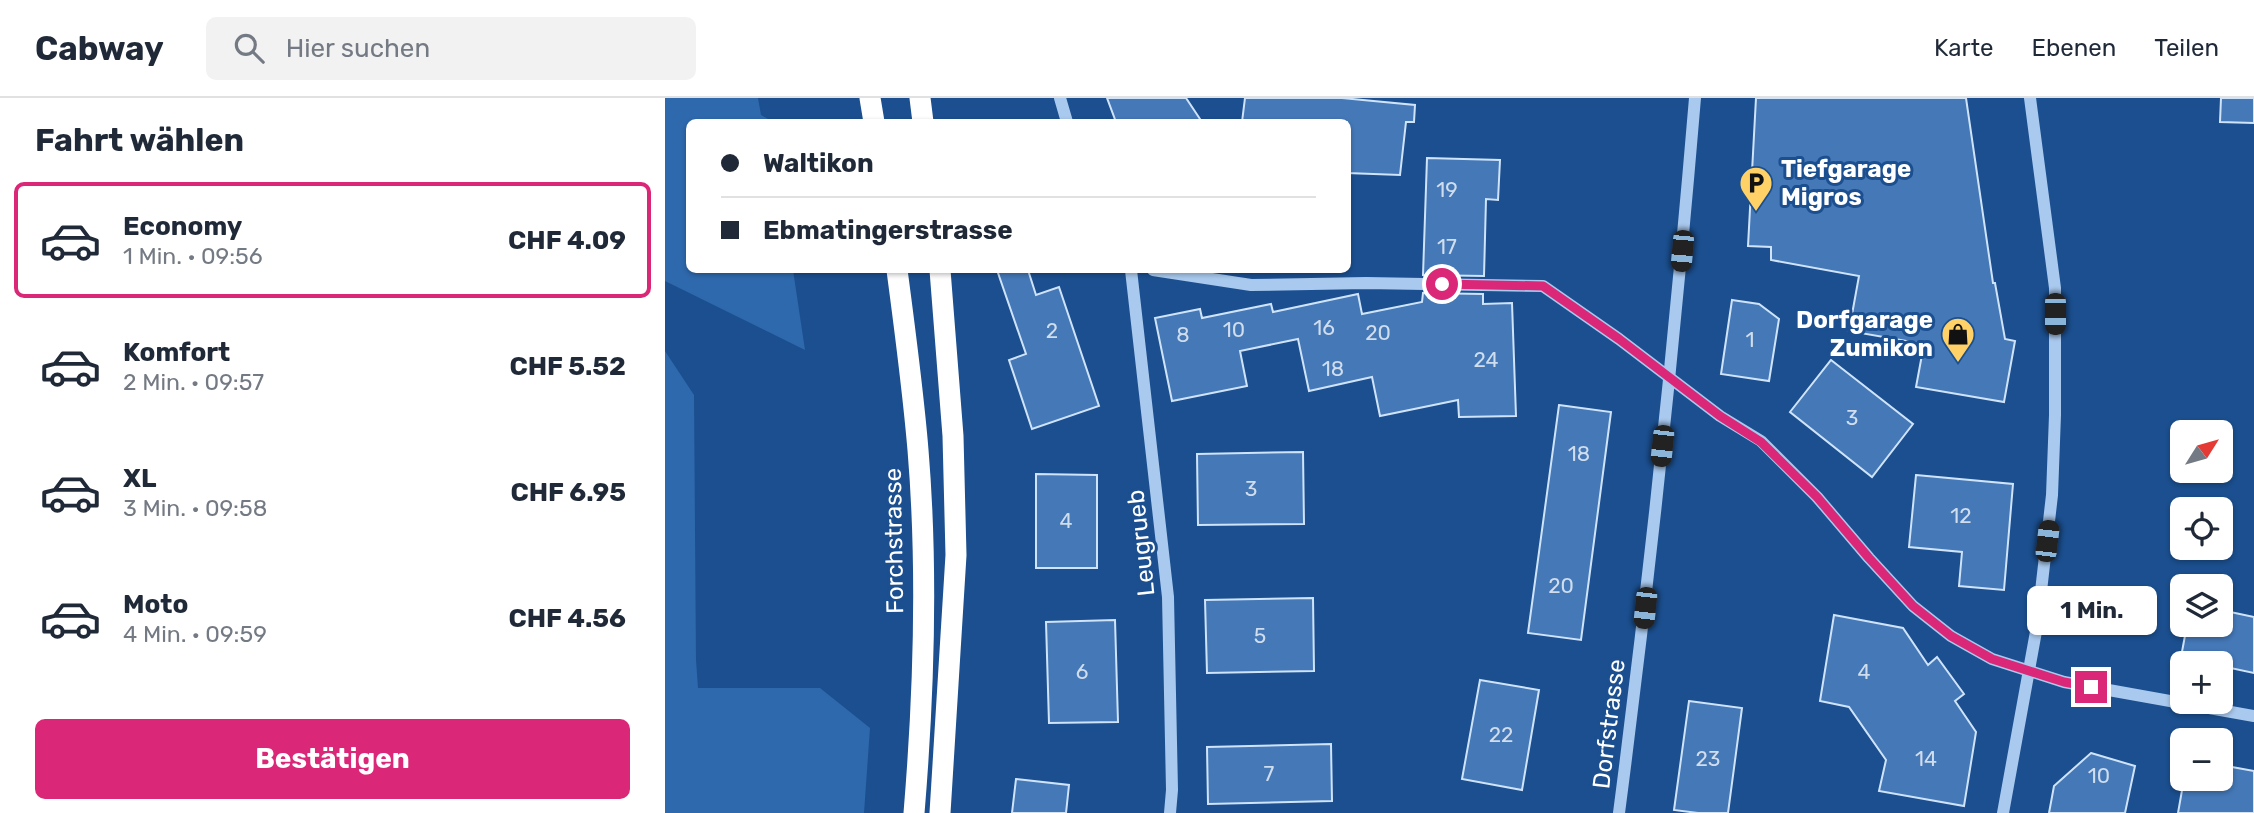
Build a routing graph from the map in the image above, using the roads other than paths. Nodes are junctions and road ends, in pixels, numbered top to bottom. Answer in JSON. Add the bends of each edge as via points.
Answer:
{"nodes":[{"id":1,"x":870,"y":98,"type":"edge"},
{"id":2,"x":920,"y":98,"type":"edge"},
{"id":3,"x":1060,"y":98,"type":"edge"},
{"id":4,"x":1695,"y":98,"type":"edge"},
{"id":5,"x":2030,"y":98,"type":"edge"},
{"id":6,"x":874,"y":119,"type":"edge"},
{"id":7,"x":922,"y":119,"type":"edge"},
{"id":8,"x":1066,"y":119,"type":"edge"},
{"id":9,"x":897,"y":273,"type":"edge"},
{"id":10,"x":940,"y":273,"type":"edge"},
{"id":11,"x":1131,"y":273,"type":"edge"},
{"id":12,"x":1173,"y":273,"type":"edge"},
{"id":13,"x":1669,"y":378,"type":"junction"},
{"id":14,"x":2029,"y":672,"type":"junction"},
{"id":15,"x":2254,"y":716,"type":"edge"},
{"id":16,"x":914,"y":813,"type":"edge"},
{"id":17,"x":940,"y":813,"type":"edge"},
{"id":18,"x":1170,"y":813,"type":"edge"},
{"id":19,"x":1619,"y":813,"type":"edge"},
{"id":20,"x":2003,"y":813,"type":"edge"}],
"edges":[{"from":1,"to":6,"type":"highway"},
{"from":2,"to":7,"type":"highway"},
{"from":3,"to":8,"type":"street"},
{"from":4,"to":13,"type":"street","name":"Dorfstrasse"},
{"from":5,"to":14,"type":"street","via":[[2055,288],[2055,326],[2052,495]]},
{"from":9,"to":16,"type":"highway","name":"Forchstrasse","via":[[922,520],[922,659]]},
{"from":10,"to":17,"type":"highway","via":[[953,436],[955,542]]},
{"from":11,"to":18,"type":"street","name":"Leugrueb","via":[[1168,597]]},
{"from":12,"to":13,"type":"street","via":[[1251,285],[1543,286]]},
{"from":13,"to":14,"type":"street","via":[[1761,442],[1817,497],[1913,606],[1982,654]]},
{"from":13,"to":19,"type":"street","name":"Dorfstrasse"},
{"from":14,"to":15,"type":"street"},
{"from":14,"to":20,"type":"street"}]}
